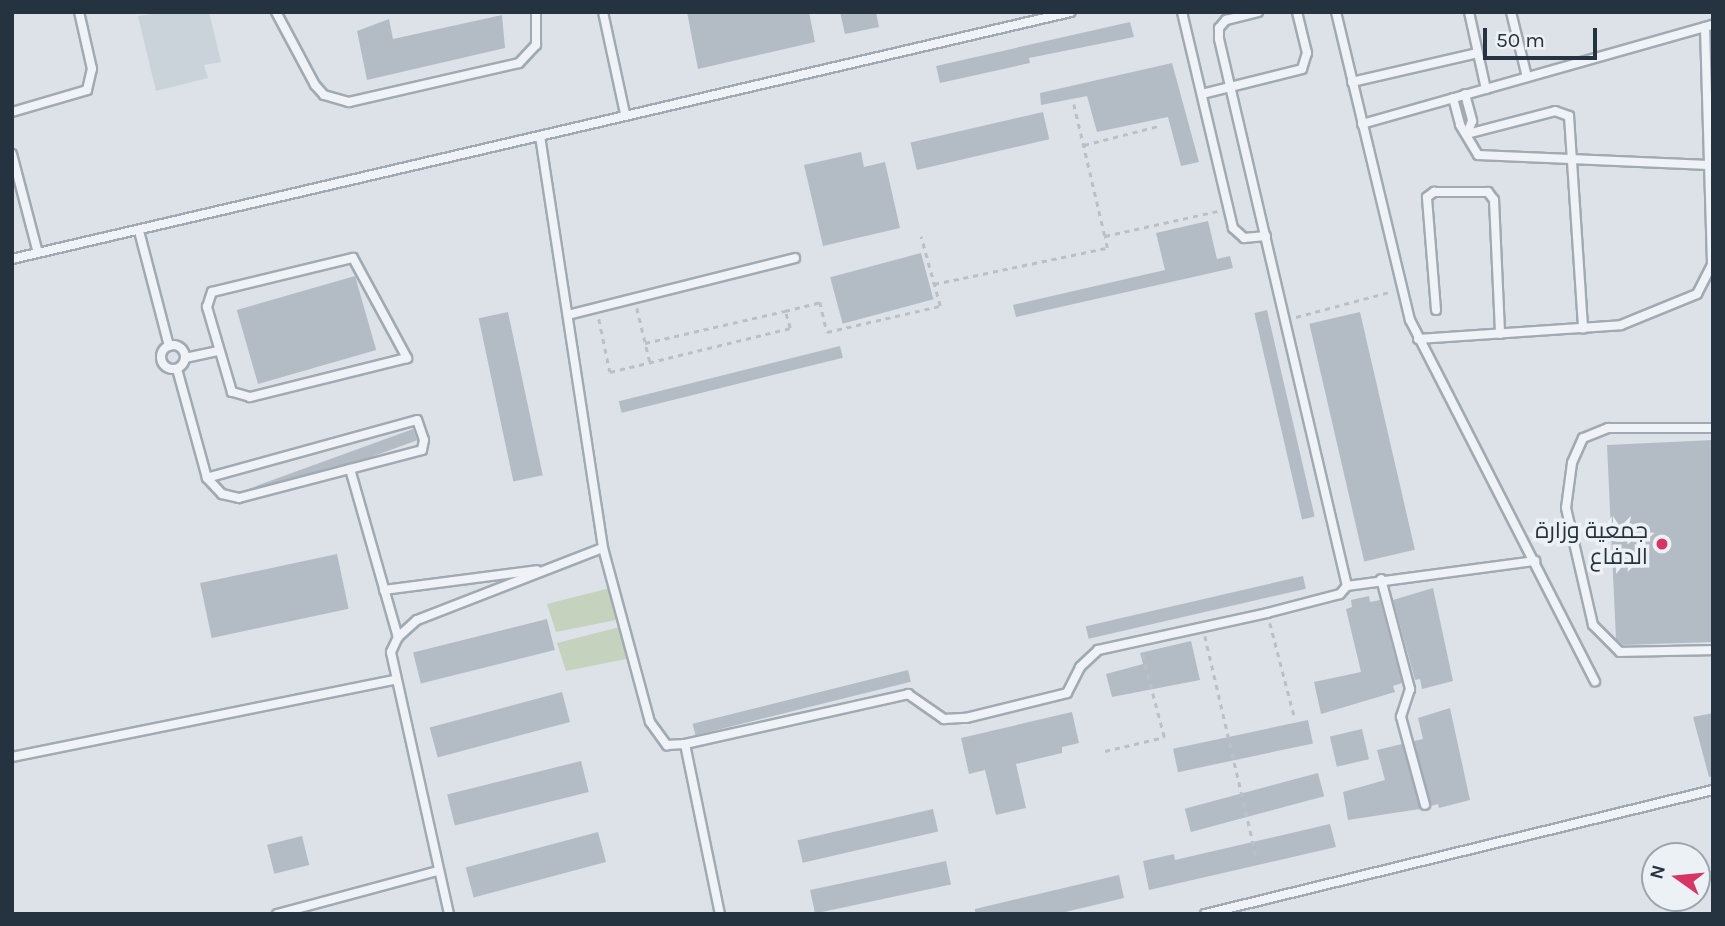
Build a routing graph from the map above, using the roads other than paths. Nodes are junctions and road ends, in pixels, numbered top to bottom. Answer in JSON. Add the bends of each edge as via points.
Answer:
{"nodes":[{"id":1,"x":79,"y":12,"type":"edge"},
{"id":2,"x":276,"y":12,"type":"edge"},
{"id":3,"x":536,"y":12,"type":"edge"},
{"id":4,"x":603,"y":12,"type":"edge"},
{"id":5,"x":1071,"y":12,"type":"edge"},
{"id":6,"x":1182,"y":12,"type":"edge"},
{"id":7,"x":1258,"y":12,"type":"edge"},
{"id":8,"x":1297,"y":12,"type":"edge"},
{"id":9,"x":1336,"y":12,"type":"edge"},
{"id":10,"x":1468,"y":12,"type":"edge"},
{"id":11,"x":1511,"y":12,"type":"edge"},
{"id":12,"x":1709,"y":26,"type":"edge"},
{"id":13,"x":1478,"y":53,"type":"junction"},
{"id":14,"x":1527,"y":77,"type":"junction"},
{"id":15,"x":1352,"y":82,"type":"junction"},
{"id":16,"x":1230,"y":87,"type":"junction"},
{"id":17,"x":1486,"y":89,"type":"junction"},
{"id":18,"x":1202,"y":94,"type":"junction"},
{"id":19,"x":1465,"y":94,"type":"junction"},
{"id":20,"x":1453,"y":98,"type":"junction"},
{"id":21,"x":12,"y":112,"type":"edge"},
{"id":22,"x":625,"y":114,"type":"junction"},
{"id":23,"x":1362,"y":124,"type":"junction"},
{"id":24,"x":1467,"y":134,"type":"junction"},
{"id":25,"x":540,"y":136,"type":"junction"},
{"id":26,"x":12,"y":154,"type":"edge"},
{"id":27,"x":1574,"y":161,"type":"junction"},
{"id":28,"x":1709,"y":165,"type":"junction"},
{"id":29,"x":139,"y":231,"type":"junction"},
{"id":30,"x":1266,"y":236,"type":"junction"},
{"id":31,"x":1712,"y":251,"type":"edge"},
{"id":32,"x":38,"y":253,"type":"junction"},
{"id":33,"x":795,"y":258,"type":"dead end"},
{"id":34,"x":12,"y":259,"type":"edge"},
{"id":35,"x":1436,"y":310,"type":"dead end"},
{"id":36,"x":568,"y":315,"type":"junction"},
{"id":37,"x":1583,"y":329,"type":"junction"},
{"id":38,"x":1500,"y":334,"type":"junction"},
{"id":39,"x":1418,"y":339,"type":"junction"},
{"id":40,"x":169,"y":346,"type":"junction"},
{"id":41,"x":217,"y":351,"type":"junction"},
{"id":42,"x":185,"y":358,"type":"junction"},
{"id":43,"x":177,"y":369,"type":"junction"},
{"id":44,"x":1713,"y":428,"type":"edge"},
{"id":45,"x":350,"y":469,"type":"junction"},
{"id":46,"x":207,"y":478,"type":"junction"},
{"id":47,"x":603,"y":548,"type":"junction"},
{"id":48,"x":1535,"y":561,"type":"junction"},
{"id":49,"x":551,"y":569,"type":"junction"},
{"id":50,"x":1381,"y":579,"type":"junction"},
{"id":51,"x":1347,"y":586,"type":"junction"},
{"id":52,"x":384,"y":590,"type":"junction"},
{"id":53,"x":398,"y":637,"type":"junction"},
{"id":54,"x":1713,"y":650,"type":"edge"},
{"id":55,"x":395,"y":680,"type":"junction"},
{"id":56,"x":1595,"y":681,"type":"dead end"},
{"id":57,"x":685,"y":744,"type":"junction"},
{"id":58,"x":12,"y":757,"type":"edge"},
{"id":59,"x":1713,"y":790,"type":"edge"},
{"id":60,"x":1426,"y":805,"type":"dead end"},
{"id":61,"x":437,"y":871,"type":"junction"},
{"id":62,"x":277,"y":914,"type":"edge"},
{"id":63,"x":449,"y":914,"type":"edge"},
{"id":64,"x":720,"y":914,"type":"edge"},
{"id":65,"x":1205,"y":914,"type":"edge"}],
"edges":[{"from":1,"to":21,"type":"lane","via":[[92,69],[87,90]]},
{"from":2,"to":3,"type":"lane","via":[[315,85],[324,95],[349,102],[519,63],[536,46]]},
{"from":4,"to":22,"type":"lane"},
{"from":5,"to":22,"type":"lane"},
{"from":6,"to":18,"type":"lane"},
{"from":7,"to":16,"type":"lane","via":[[1226,20],[1219,28]]},
{"from":8,"to":16,"type":"lane","via":[[1307,53],[1302,69]]},
{"from":9,"to":15,"type":"lane"},
{"from":10,"to":13,"type":"lane"},
{"from":11,"to":14,"type":"lane"},
{"from":12,"to":14,"type":"lane"},
{"from":12,"to":28,"type":"lane"},
{"from":13,"to":15,"type":"lane"},
{"from":13,"to":17,"type":"lane"},
{"from":14,"to":17,"type":"lane"},
{"from":15,"to":23,"type":"lane"},
{"from":16,"to":18,"type":"lane"},
{"from":16,"to":30,"type":"lane"},
{"from":17,"to":19,"type":"lane"},
{"from":18,"to":30,"type":"lane","via":[[1238,234],[1252,239]]},
{"from":19,"to":20,"type":"lane"},
{"from":19,"to":24,"type":"lane","via":[[1472,121]]},
{"from":20,"to":23,"type":"lane"},
{"from":20,"to":24,"type":"lane"},
{"from":22,"to":25,"type":"lane"},
{"from":23,"to":39,"type":"lane","via":[[1400,290]]},
{"from":24,"to":27,"type":"lane","via":[[1478,155]]},
{"from":24,"to":27,"type":"lane","via":[[1560,111],[1572,120]]},
{"from":25,"to":29,"type":"lane"},
{"from":25,"to":36,"type":"lane"},
{"from":26,"to":32,"type":"lane"},
{"from":27,"to":28,"type":"lane"},
{"from":27,"to":37,"type":"lane"},
{"from":28,"to":31,"type":"lane"},
{"from":29,"to":32,"type":"lane"},
{"from":29,"to":40,"type":"lane"},
{"from":30,"to":51,"type":"lane"},
{"from":31,"to":37,"type":"lane","via":[[1707,280],[1690,299],[1632,322]]},
{"from":32,"to":34,"type":"lane"},
{"from":33,"to":36,"type":"lane"},
{"from":35,"to":38,"type":"lane","via":[[1427,197],[1434,192],[1488,192],[1494,200]]},
{"from":36,"to":47,"type":"lane"},
{"from":37,"to":38,"type":"lane"},
{"from":38,"to":39,"type":"lane"},
{"from":39,"to":48,"type":"lane"},
{"from":40,"to":42,"type":"lane","via":[[182,349]]},
{"from":40,"to":43,"type":"lane","via":[[162,352],[161,362],[168,369]]},
{"from":41,"to":41,"type":"lane","via":[[232,392],[250,397],[407,358],[353,258],[212,292],[207,307]]},
{"from":41,"to":42,"type":"lane"},
{"from":42,"to":43,"type":"lane"},
{"from":43,"to":46,"type":"lane"},
{"from":44,"to":54,"type":"lane","via":[[1608,428],[1583,438],[1572,463],[1566,508],[1593,625],[1620,652]]},
{"from":45,"to":46,"type":"lane","via":[[239,498],[222,494]]},
{"from":45,"to":46,"type":"lane","via":[[422,450],[424,440],[417,420]]},
{"from":45,"to":52,"type":"lane"},
{"from":47,"to":49,"type":"lane"},
{"from":47,"to":57,"type":"lane","via":[[650,722],[667,745]]},
{"from":48,"to":50,"type":"lane"},
{"from":48,"to":56,"type":"lane"},
{"from":49,"to":52,"type":"lane"},
{"from":49,"to":53,"type":"lane","via":[[417,620]]},
{"from":50,"to":51,"type":"lane"},
{"from":50,"to":60,"type":"lane","via":[[1410,689],[1401,717]]},
{"from":51,"to":57,"type":"lane","via":[[1340,594],[1267,613],[1098,650],[1080,667],[1067,693],[966,719],[944,719],[908,694]]},
{"from":52,"to":53,"type":"lane"},
{"from":53,"to":55,"type":"lane","via":[[391,652]]},
{"from":55,"to":58,"type":"lane"},
{"from":55,"to":61,"type":"lane"},
{"from":57,"to":64,"type":"lane"},
{"from":59,"to":65,"type":"lane"},
{"from":61,"to":62,"type":"lane"},
{"from":61,"to":63,"type":"lane"}]}
